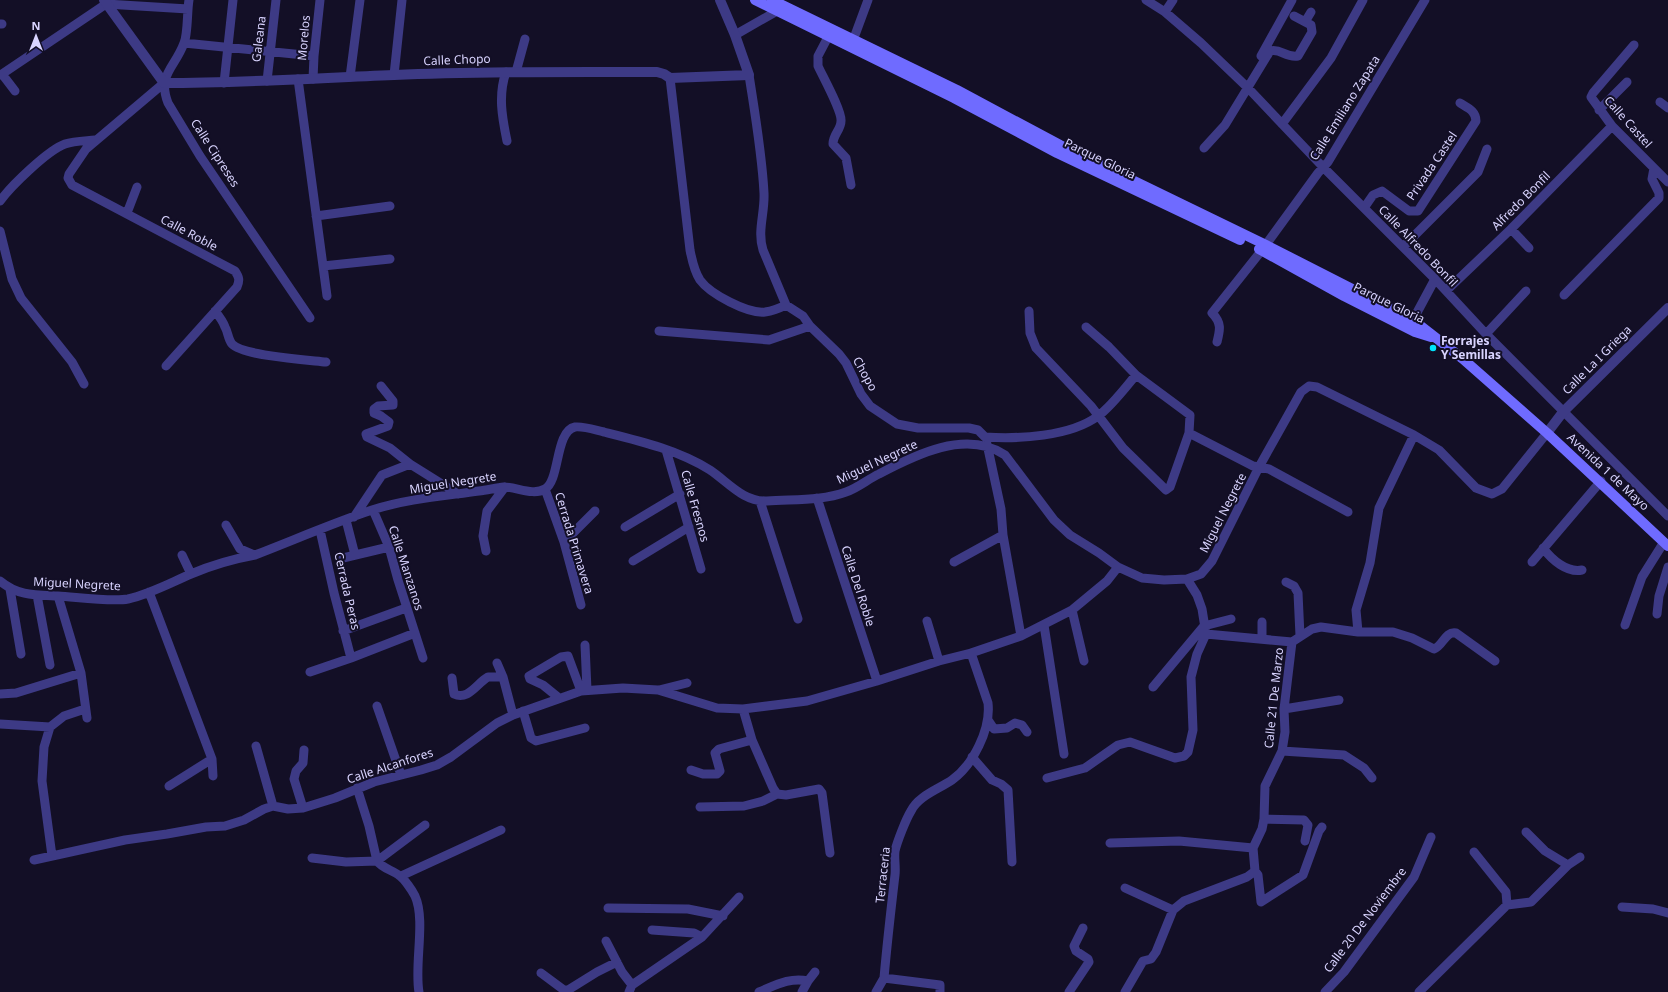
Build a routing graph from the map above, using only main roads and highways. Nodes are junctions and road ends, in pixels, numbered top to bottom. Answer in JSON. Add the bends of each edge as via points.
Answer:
{"nodes":[{"id":1,"x":755,"y":0,"type":"edge"},
{"id":2,"x":772,"y":0,"type":"edge"},
{"id":3,"x":851,"y":44,"type":"junction"},
{"id":4,"x":1346,"y":292,"type":"junction"},
{"id":5,"x":1434,"y":338,"type":"junction"},
{"id":6,"x":1547,"y":433,"type":"joint"},
{"id":7,"x":1666,"y":544,"type":"edge"}],
"edges":[{"from":1,"to":3,"type":"main road","name":"Parque Gloria","via":[[828,37]]},
{"from":2,"to":3,"type":"main road","name":"Parque Gloria"},
{"from":3,"to":4,"type":"main road","name":"Parque Gloria","via":[[954,98],[1264,247]]},
{"from":4,"to":5,"type":"main road","name":"Parque Gloria","via":[[1415,332]]},
{"from":4,"to":5,"type":"main road","name":"Parque Gloria","via":[[1413,320]]},
{"from":5,"to":6,"type":"main road","name":"Parque Gloria","via":[[1463,359]]},
{"from":6,"to":7,"type":"main road","name":"Avenida 1 de Mayo"}]}
